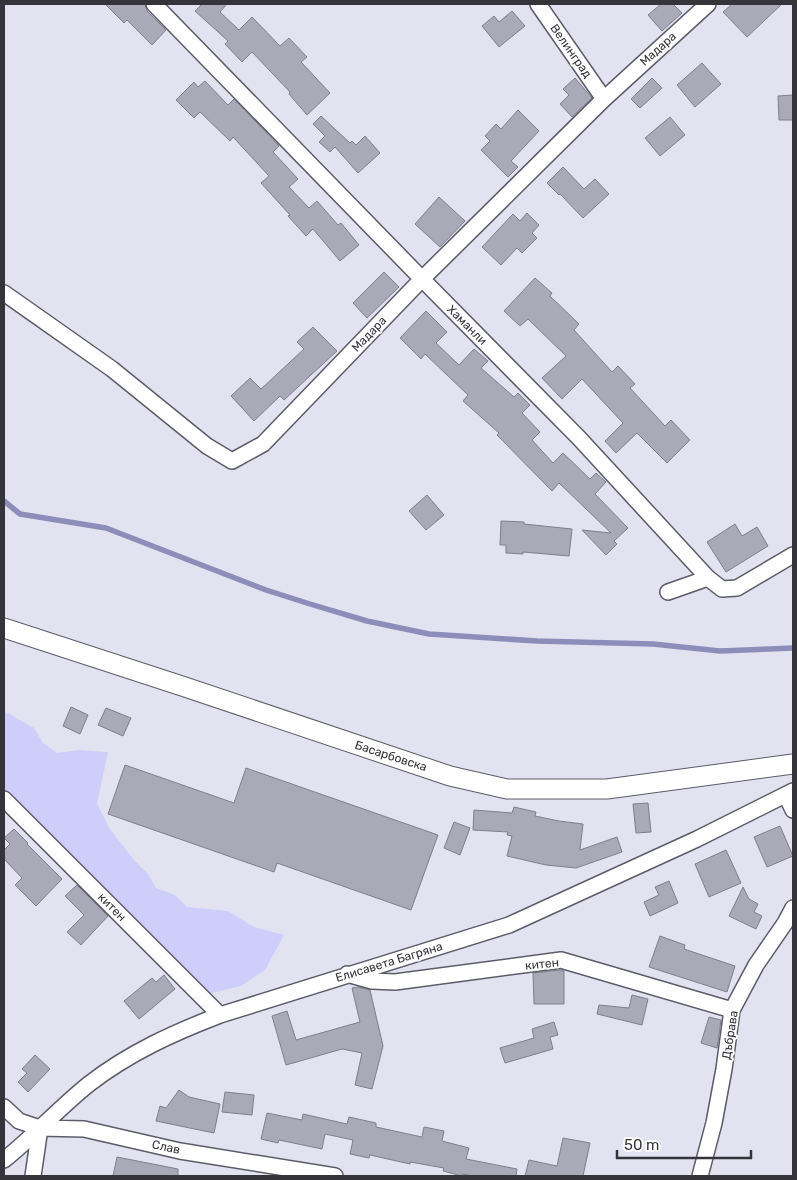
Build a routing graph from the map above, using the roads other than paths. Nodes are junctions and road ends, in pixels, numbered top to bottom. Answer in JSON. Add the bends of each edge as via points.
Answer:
{"nodes":[{"id":1,"x":154,"y":4,"type":"edge"},
{"id":2,"x":538,"y":4,"type":"edge"},
{"id":3,"x":708,"y":4,"type":"edge"},
{"id":4,"x":604,"y":99,"type":"junction"},
{"id":5,"x":422,"y":279,"type":"junction"},
{"id":6,"x":4,"y":293,"type":"edge"},
{"id":7,"x":793,"y":555,"type":"edge"},
{"id":8,"x":708,"y":578,"type":"junction"},
{"id":9,"x":668,"y":592,"type":"dead end"},
{"id":10,"x":4,"y":628,"type":"edge"},
{"id":11,"x":793,"y":764,"type":"edge"},
{"id":12,"x":790,"y":793,"type":"edge"},
{"id":13,"x":4,"y":799,"type":"edge"},
{"id":14,"x":793,"y":810,"type":"edge"},
{"id":15,"x":793,"y":908,"type":"edge"},
{"id":16,"x":347,"y":974,"type":"junction"},
{"id":17,"x":732,"y":1010,"type":"junction"},
{"id":18,"x":220,"y":1015,"type":"junction"},
{"id":19,"x":4,"y":1107,"type":"edge"},
{"id":20,"x":40,"y":1128,"type":"junction"},
{"id":21,"x":4,"y":1160,"type":"edge"},
{"id":22,"x":33,"y":1176,"type":"edge"},
{"id":23,"x":335,"y":1176,"type":"edge"},
{"id":24,"x":700,"y":1176,"type":"edge"}],
"edges":[{"from":1,"to":5,"type":"street","name":"Хаманли"},
{"from":2,"to":4,"type":"street","name":"Велинград"},
{"from":3,"to":4,"type":"street","name":"Мадара"},
{"from":4,"to":5,"type":"street","name":"Мадара"},
{"from":5,"to":6,"type":"street","name":"Мадара","via":[[263,444],[232,461],[207,446],[112,369]]},
{"from":5,"to":8,"type":"street","name":"Хаманли","via":[[579,438]]},
{"from":7,"to":8,"type":"street","name":"Хаманли","via":[[737,588],[722,589]]},
{"from":8,"to":9,"type":"street"},
{"from":10,"to":11,"type":"street","name":"Басарбовска","via":[[441,773],[508,789],[607,789]]},
{"from":12,"to":14,"type":"street"},
{"from":12,"to":16,"type":"street","name":"Елисавета Багряна","via":[[509,925]]},
{"from":13,"to":18,"type":"street","name":"китен"},
{"from":15,"to":17,"type":"street","name":"Дъбрава"},
{"from":16,"to":17,"type":"street","name":"китен","via":[[384,983],[561,960]]},
{"from":16,"to":18,"type":"street","name":"Елисавета Багряна"},
{"from":17,"to":24,"type":"street","name":"Дъбрава","via":[[714,1122]]},
{"from":18,"to":20,"type":"street","name":"Елисавета Багряна","via":[[138,1050],[90,1084]]},
{"from":19,"to":20,"type":"street","name":"Слав","via":[[19,1121]]},
{"from":20,"to":21,"type":"street","name":"Елисавета Багряна"},
{"from":20,"to":22,"type":"street"},
{"from":20,"to":23,"type":"street","name":"Слав","via":[[84,1129],[180,1151]]}]}
